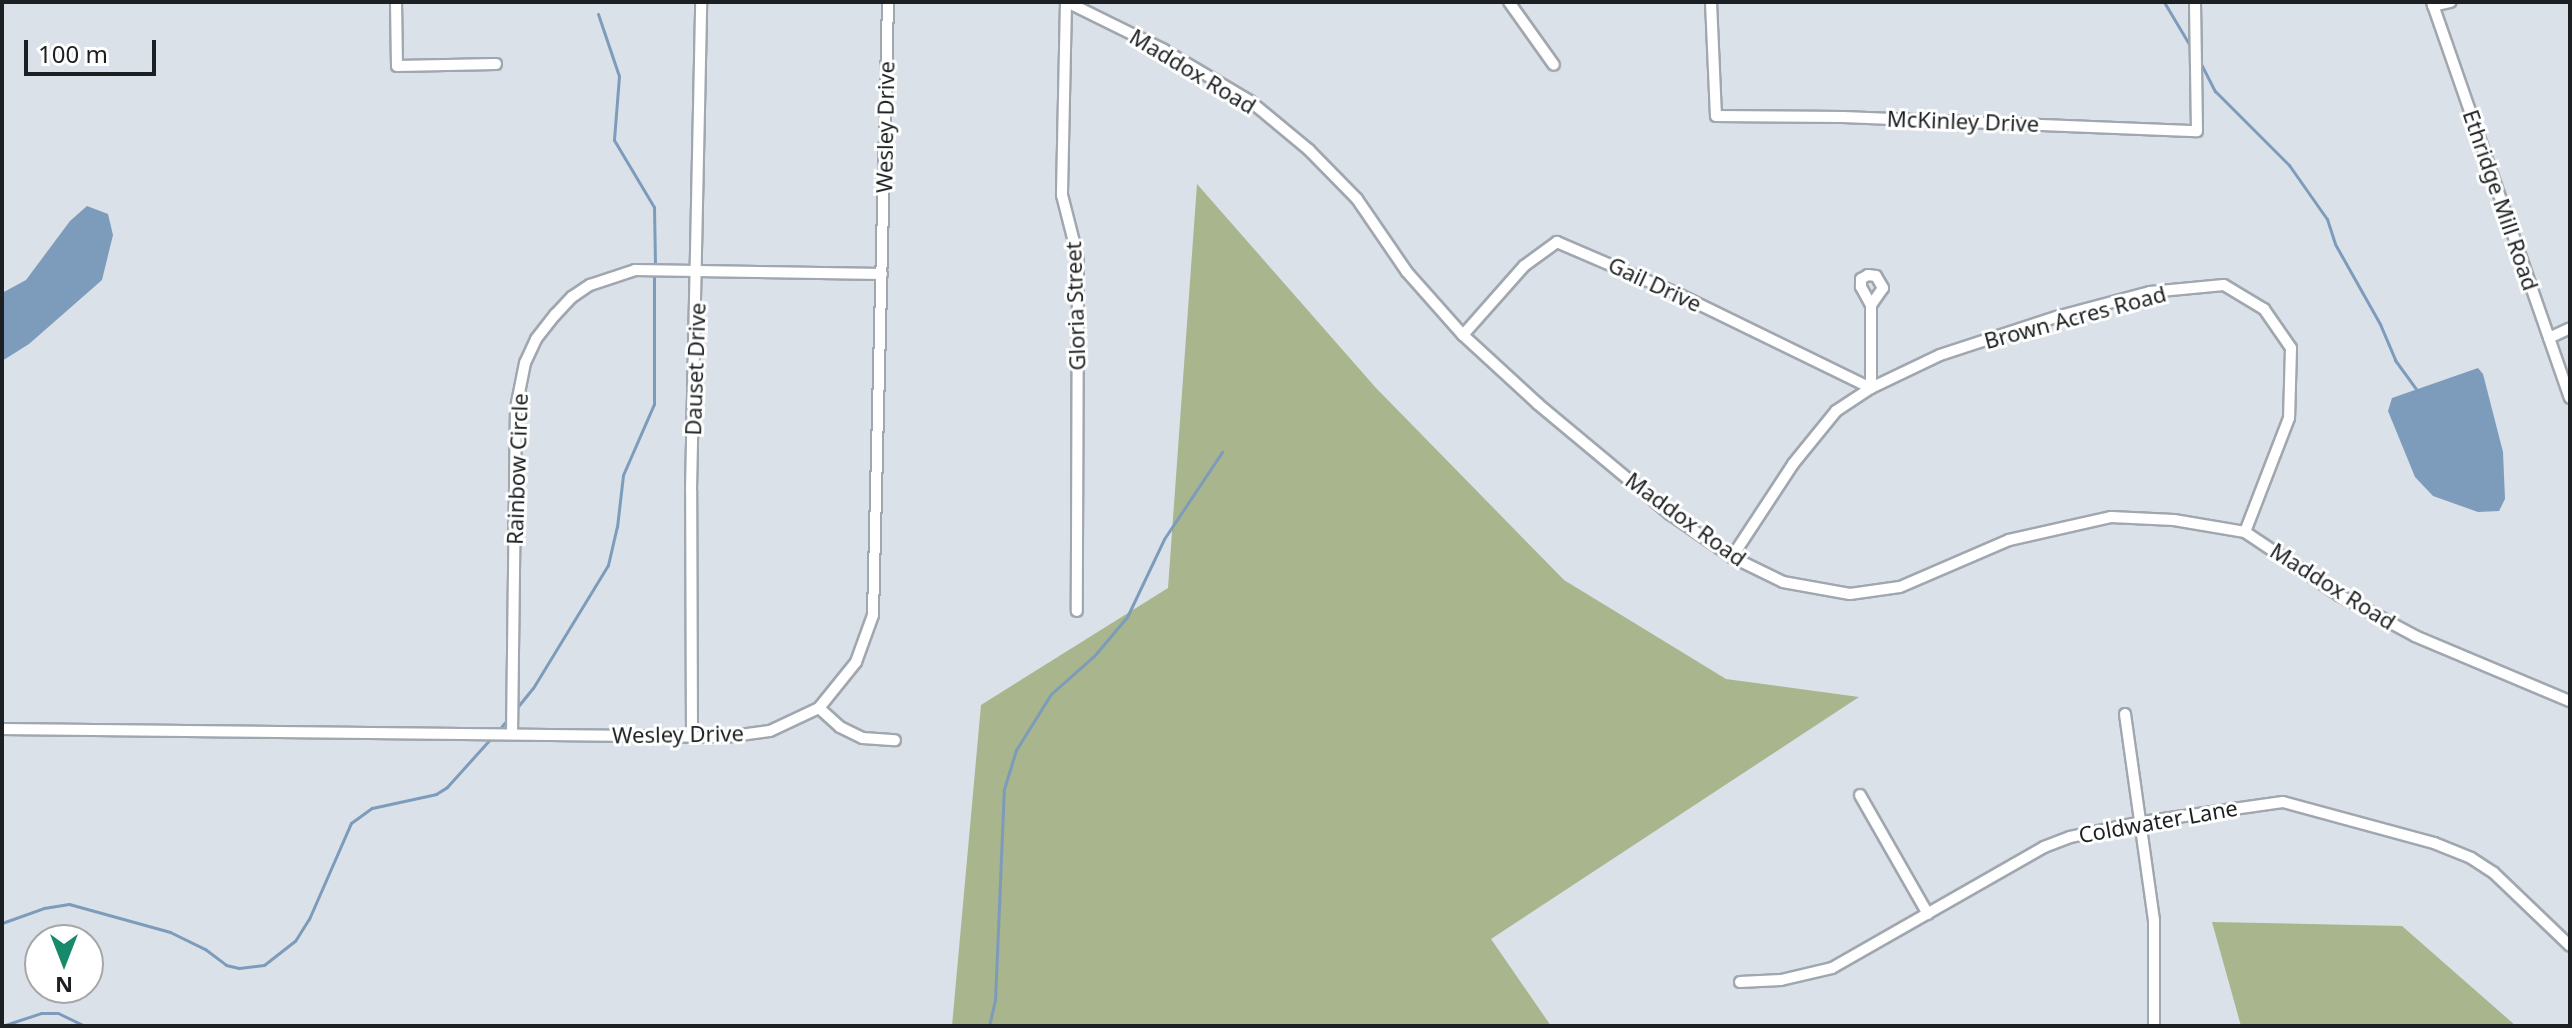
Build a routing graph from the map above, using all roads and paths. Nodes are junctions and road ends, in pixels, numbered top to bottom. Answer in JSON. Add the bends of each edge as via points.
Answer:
{"nodes":[{"id":1,"x":396,"y":2,"type":"edge"},
{"id":2,"x":701,"y":2,"type":"edge"},
{"id":3,"x":888,"y":2,"type":"edge"},
{"id":4,"x":1066,"y":2,"type":"edge"},
{"id":5,"x":1509,"y":2,"type":"edge"},
{"id":6,"x":1711,"y":2,"type":"edge"},
{"id":7,"x":2195,"y":2,"type":"edge"},
{"id":8,"x":2451,"y":2,"type":"edge"},
{"id":9,"x":2432,"y":4,"type":"edge"},
{"id":10,"x":496,"y":64,"type":"dead end"},
{"id":11,"x":1554,"y":65,"type":"dead end"},
{"id":12,"x":697,"y":268,"type":"junction"},
{"id":13,"x":882,"y":274,"type":"junction"},
{"id":14,"x":1871,"y":305,"type":"dead end"},
{"id":15,"x":2570,"y":328,"type":"edge"},
{"id":16,"x":1463,"y":335,"type":"junction"},
{"id":17,"x":2549,"y":338,"type":"junction"},
{"id":18,"x":1871,"y":388,"type":"junction"},
{"id":19,"x":2570,"y":398,"type":"edge"},
{"id":20,"x":2245,"y":532,"type":"junction"},
{"id":21,"x":1732,"y":557,"type":"junction"},
{"id":22,"x":1077,"y":611,"type":"dead end"},
{"id":23,"x":2570,"y":701,"type":"edge"},
{"id":24,"x":819,"y":708,"type":"junction"},
{"id":25,"x":2125,"y":714,"type":"dead end"},
{"id":26,"x":2,"y":729,"type":"edge"},
{"id":27,"x":512,"y":734,"type":"junction"},
{"id":28,"x":692,"y":736,"type":"junction"},
{"id":29,"x":895,"y":740,"type":"dead end"},
{"id":30,"x":1860,"y":795,"type":"dead end"},
{"id":31,"x":2142,"y":822,"type":"junction"},
{"id":32,"x":1928,"y":914,"type":"junction"},
{"id":33,"x":2570,"y":946,"type":"edge"},
{"id":34,"x":1740,"y":982,"type":"dead end"},
{"id":35,"x":2154,"y":1026,"type":"edge"}],
"edges":[{"from":1,"to":10,"type":"street","via":[[397,66]]},
{"from":2,"to":12,"type":"street","name":"Dauset Drive"},
{"from":3,"to":13,"type":"street","name":"Wesley Drive"},
{"from":4,"to":16,"type":"street","name":"Maddox Road","via":[[1164,50],[1250,101],[1309,150],[1357,199],[1407,272]]},
{"from":4,"to":22,"type":"street","name":"Gloria Street","via":[[1062,195],[1078,258]]},
{"from":5,"to":11,"type":"street"},
{"from":6,"to":7,"type":"street","name":"McKinley Drive","via":[[1716,116],[2197,131]]},
{"from":8,"to":9,"type":"street"},
{"from":9,"to":17,"type":"street","name":"Ethridge Mill Road"},
{"from":12,"to":13,"type":"street","name":"Rainbow Circle"},
{"from":12,"to":27,"type":"street","name":"Rainbow Circle","via":[[635,270],[590,285],[555,315],[525,363],[516,408]]},
{"from":12,"to":28,"type":"street","name":"Dauset Drive"},
{"from":13,"to":24,"type":"street","name":"Wesley Drive","via":[[873,615],[856,662]]},
{"from":14,"to":18,"type":"street"},
{"from":15,"to":17,"type":"street"},
{"from":16,"to":18,"type":"street","name":"Gail Drive","via":[[1524,266],[1557,242]]},
{"from":16,"to":21,"type":"street","name":"Maddox Road","via":[[1670,514]]},
{"from":17,"to":19,"type":"street","name":"Ethridge Mill Road"},
{"from":18,"to":20,"type":"street","name":"Brown Acres Road","via":[[1940,355],[2056,317],[2150,292],[2224,285],[2264,309],[2291,348],[2289,418]]},
{"from":18,"to":21,"type":"street","name":"Brown Acres Road","via":[[1836,411],[1793,464]]},
{"from":20,"to":21,"type":"street","name":"Maddox Road","via":[[2174,520],[2111,517],[2009,540],[1900,587],[1850,594],[1783,582]]},
{"from":20,"to":23,"type":"street","name":"Maddox Road","via":[[2339,595],[2415,636]]},
{"from":24,"to":28,"type":"street","name":"Wesley Drive","via":[[770,731]]},
{"from":24,"to":29,"type":"street","via":[[863,738]]},
{"from":25,"to":31,"type":"street"},
{"from":26,"to":27,"type":"street","name":"Wesley Drive"},
{"from":27,"to":28,"type":"street","name":"Wesley Drive"},
{"from":30,"to":32,"type":"street"},
{"from":31,"to":32,"type":"street","name":"Coldwater Lane","via":[[2044,847]]},
{"from":31,"to":33,"type":"street","name":"Coldwater Lane","via":[[2283,802],[2320,809],[2471,858],[2494,873]]},
{"from":31,"to":35,"type":"street","via":[[2154,920]]},
{"from":32,"to":34,"type":"street","name":"Coldwater Lane","via":[[1812,975]]}]}
